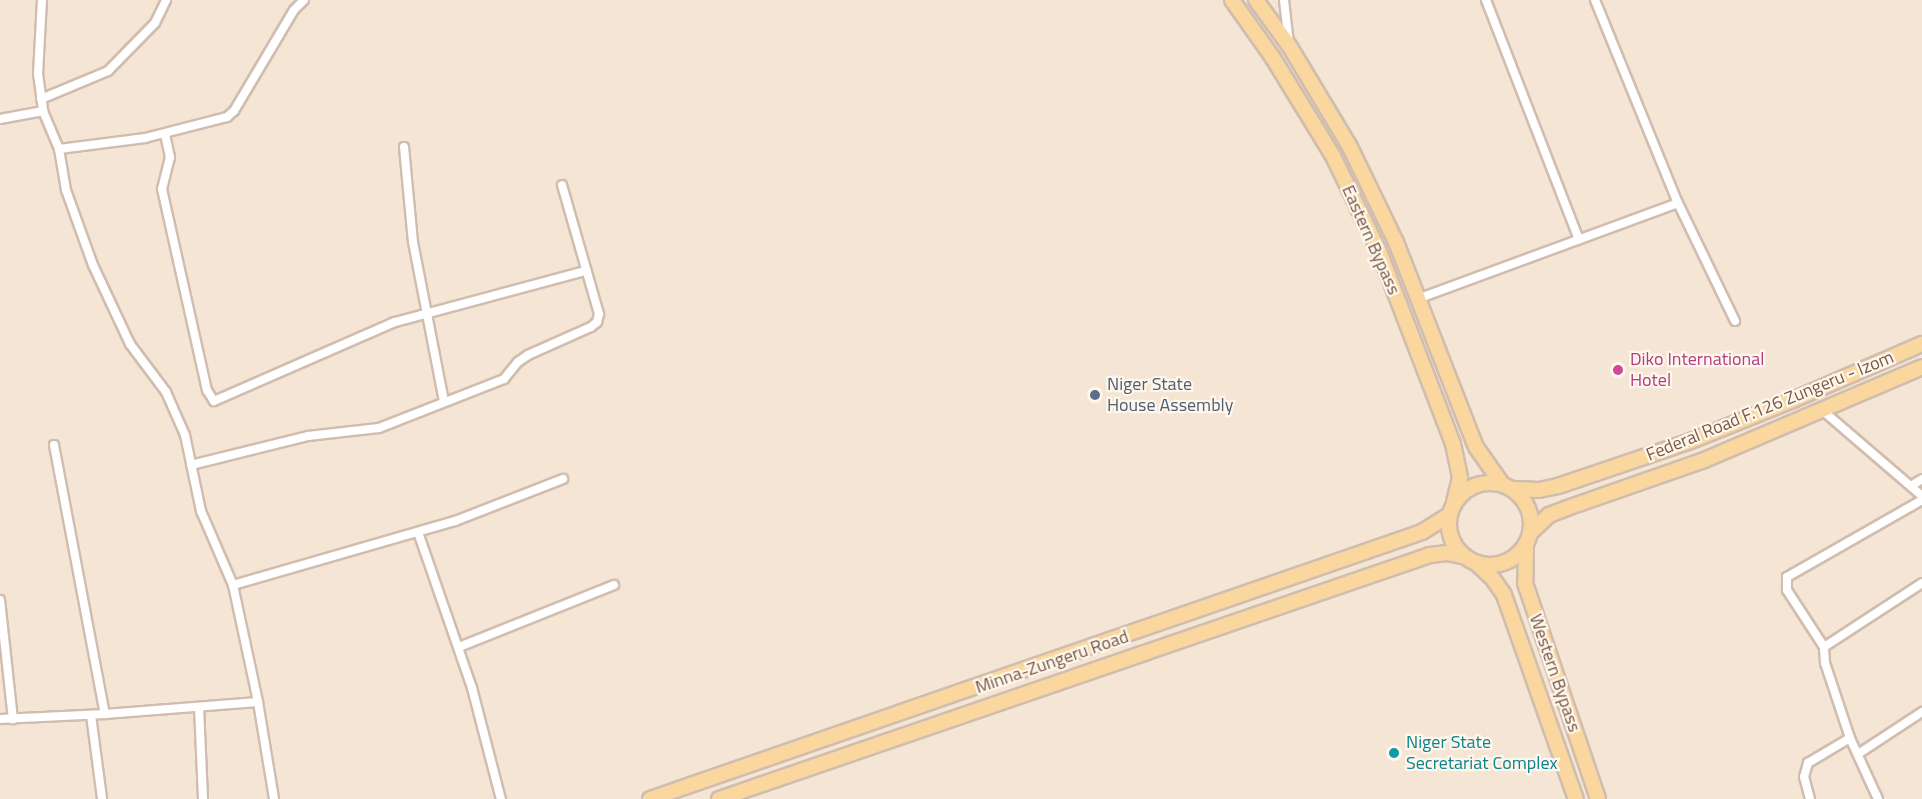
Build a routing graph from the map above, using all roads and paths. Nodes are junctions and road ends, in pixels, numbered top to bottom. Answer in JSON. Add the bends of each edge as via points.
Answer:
{"nodes":[{"id":1,"x":42,"y":0,"type":"edge"},
{"id":2,"x":166,"y":0,"type":"edge"},
{"id":3,"x":304,"y":0,"type":"edge"},
{"id":4,"x":1232,"y":0,"type":"edge"},
{"id":5,"x":1256,"y":0,"type":"edge"},
{"id":6,"x":1284,"y":0,"type":"edge"},
{"id":7,"x":1486,"y":0,"type":"edge"},
{"id":8,"x":1595,"y":0,"type":"edge"},
{"id":9,"x":1290,"y":48,"type":"junction"},
{"id":10,"x":41,"y":99,"type":"junction"},
{"id":11,"x":43,"y":111,"type":"junction"},
{"id":12,"x":0,"y":119,"type":"edge"},
{"id":13,"x":165,"y":134,"type":"junction"},
{"id":14,"x":404,"y":147,"type":"dead end"},
{"id":15,"x":59,"y":149,"type":"junction"},
{"id":16,"x":562,"y":185,"type":"dead end"},
{"id":17,"x":1677,"y":203,"type":"junction"},
{"id":18,"x":1579,"y":240,"type":"junction"},
{"id":19,"x":586,"y":271,"type":"junction"},
{"id":20,"x":1420,"y":298,"type":"junction"},
{"id":21,"x":427,"y":314,"type":"junction"},
{"id":22,"x":1735,"y":321,"type":"dead end"},
{"id":23,"x":1922,"y":344,"type":"edge"},
{"id":24,"x":1922,"y":366,"type":"edge"},
{"id":25,"x":444,"y":402,"type":"junction"},
{"id":26,"x":1822,"y":410,"type":"junction"},
{"id":27,"x":54,"y":445,"type":"dead end"},
{"id":28,"x":191,"y":465,"type":"junction"},
{"id":29,"x":563,"y":479,"type":"dead end"},
{"id":30,"x":1922,"y":479,"type":"edge"},
{"id":31,"x":1508,"y":486,"type":"junction"},
{"id":32,"x":1911,"y":486,"type":"junction"},
{"id":33,"x":1922,"y":498,"type":"edge"},
{"id":34,"x":1454,"y":502,"type":"junction"},
{"id":35,"x":1449,"y":515,"type":"junction"},
{"id":36,"x":418,"y":532,"type":"junction"},
{"id":37,"x":1528,"y":538,"type":"junction"},
{"id":38,"x":1463,"y":556,"type":"junction"},
{"id":39,"x":1476,"y":563,"type":"junction"},
{"id":40,"x":1922,"y":583,"type":"edge"},
{"id":41,"x":233,"y":585,"type":"junction"},
{"id":42,"x":614,"y":585,"type":"dead end"},
{"id":43,"x":0,"y":600,"type":"edge"},
{"id":44,"x":459,"y":647,"type":"junction"},
{"id":45,"x":1824,"y":647,"type":"junction"},
{"id":46,"x":258,"y":702,"type":"junction"},
{"id":47,"x":199,"y":707,"type":"junction"},
{"id":48,"x":1922,"y":712,"type":"edge"},
{"id":49,"x":105,"y":714,"type":"junction"},
{"id":50,"x":91,"y":715,"type":"junction"},
{"id":51,"x":0,"y":719,"type":"edge"},
{"id":52,"x":13,"y":719,"type":"junction"},
{"id":53,"x":862,"y":727,"type":"junction"},
{"id":54,"x":1850,"y":738,"type":"junction"},
{"id":55,"x":869,"y":748,"type":"junction"},
{"id":56,"x":1857,"y":754,"type":"junction"},
{"id":57,"x":102,"y":799,"type":"edge"},
{"id":58,"x":203,"y":799,"type":"edge"},
{"id":59,"x":274,"y":799,"type":"edge"},
{"id":60,"x":501,"y":799,"type":"edge"},
{"id":61,"x":650,"y":799,"type":"edge"},
{"id":62,"x":719,"y":799,"type":"edge"},
{"id":63,"x":1576,"y":799,"type":"edge"},
{"id":64,"x":1598,"y":799,"type":"edge"},
{"id":65,"x":1810,"y":799,"type":"edge"},
{"id":66,"x":1878,"y":799,"type":"edge"}],
"edges":[{"from":1,"to":10,"type":"street","via":[[38,74]]},
{"from":2,"to":10,"type":"street","via":[[155,23],[108,71]]},
{"from":3,"to":13,"type":"street","via":[[294,10],[234,111],[218,122]]},
{"from":4,"to":34,"type":"main road","name":"Eastern Bypass","via":[[1333,156],[1379,251],[1453,444],[1460,478]]},
{"from":5,"to":9,"type":"main road","name":"Eastern Bypass"},
{"from":6,"to":9,"type":"street"},
{"from":7,"to":18,"type":"street"},
{"from":8,"to":17,"type":"street"},
{"from":9,"to":20,"type":"main road","name":"Eastern Bypass","via":[[1350,147]]},
{"from":10,"to":11,"type":"street"},
{"from":11,"to":12,"type":"street"},
{"from":11,"to":15,"type":"street"},
{"from":13,"to":15,"type":"street"},
{"from":13,"to":21,"type":"street","via":[[170,157],[162,189],[207,390],[214,401],[395,322]]},
{"from":14,"to":21,"type":"street","via":[[412,242]]},
{"from":15,"to":28,"type":"street","via":[[66,190],[93,265],[130,344],[177,412]]},
{"from":16,"to":19,"type":"street"},
{"from":17,"to":18,"type":"street"},
{"from":17,"to":22,"type":"street"},
{"from":18,"to":20,"type":"street"},
{"from":19,"to":21,"type":"street"},
{"from":19,"to":25,"type":"street","via":[[599,314],[597,322],[528,355],[504,379]]},
{"from":20,"to":31,"type":"main road","name":"Eastern Bypass","via":[[1476,447]]},
{"from":21,"to":25,"type":"street"},
{"from":23,"to":31,"type":"main road","name":"Federal Road F.126 Zungeru - Izom","via":[[1691,441],[1558,486],[1539,490]]},
{"from":24,"to":26,"type":"main road","name":"Federal Road F.126 Zungeru - Izom"},
{"from":25,"to":28,"type":"street","via":[[371,430],[308,436]]},
{"from":26,"to":32,"type":"street"},
{"from":26,"to":37,"type":"main road","name":"Federal Road F.126 Zungeru - Izom","via":[[1702,461],[1567,507],[1549,515]]},
{"from":27,"to":49,"type":"street"},
{"from":28,"to":41,"type":"street","via":[[201,511]]},
{"from":29,"to":36,"type":"street"},
{"from":30,"to":32,"type":"street"},
{"from":31,"to":34,"type":"main road","name":"Federal Road F.126 Zungeru - Izom","via":[[1475,484]]},
{"from":31,"to":37,"type":"main road","via":[[1528,508]]},
{"from":32,"to":33,"type":"street"},
{"from":33,"to":45,"type":"street","via":[[1891,520],[1787,576],[1787,590]]},
{"from":34,"to":35,"type":"main road"},
{"from":35,"to":38,"type":"main road","via":[[1454,545]]},
{"from":35,"to":53,"type":"main road","name":"Minna-Zungeru Road","via":[[1422,532]]},
{"from":36,"to":41,"type":"street"},
{"from":36,"to":44,"type":"street"},
{"from":37,"to":39,"type":"main road","name":"Federal Road F.126 Zungeru - Izom","via":[[1517,555],[1505,563]]},
{"from":37,"to":64,"type":"main road","name":"Western Bypass","via":[[1525,583]]},
{"from":38,"to":39,"type":"main road","name":"Federal Road F.126 Zungeru - Izom"},
{"from":38,"to":55,"type":"main road","name":"Minna-Zungeru Road","via":[[1430,555]]},
{"from":39,"to":63,"type":"main road","name":"Western Bypass","via":[[1504,595]]},
{"from":40,"to":45,"type":"street"},
{"from":41,"to":46,"type":"street"},
{"from":42,"to":44,"type":"street"},
{"from":43,"to":52,"type":"street"},
{"from":44,"to":60,"type":"street"},
{"from":45,"to":54,"type":"street","via":[[1825,663]]},
{"from":46,"to":47,"type":"street"},
{"from":46,"to":59,"type":"street"},
{"from":47,"to":49,"type":"street"},
{"from":47,"to":58,"type":"street"},
{"from":48,"to":56,"type":"street"},
{"from":49,"to":50,"type":"street"},
{"from":50,"to":52,"type":"street"},
{"from":50,"to":57,"type":"street"},
{"from":51,"to":52,"type":"street"},
{"from":53,"to":55,"type":"main road"},
{"from":53,"to":61,"type":"main road","name":"Minna-Zungeru Road"},
{"from":54,"to":56,"type":"street"},
{"from":54,"to":65,"type":"street","via":[[1808,763],[1804,777]]},
{"from":55,"to":62,"type":"main road","name":"Minna-Zungeru Road"},
{"from":56,"to":66,"type":"street"}]}
